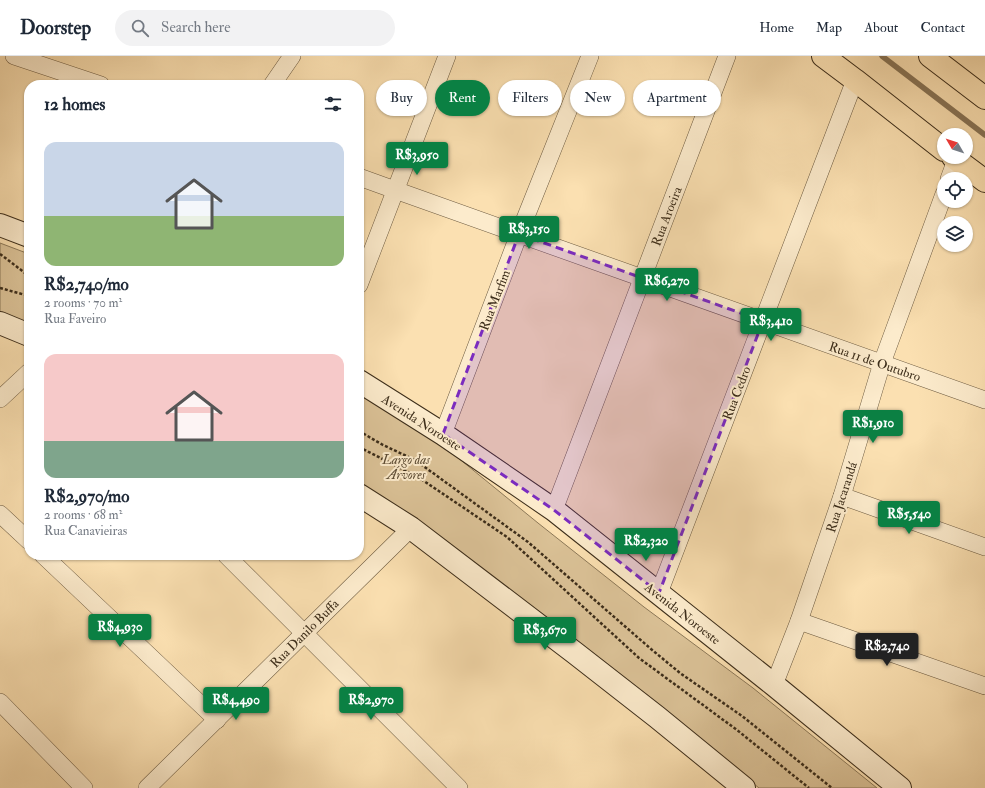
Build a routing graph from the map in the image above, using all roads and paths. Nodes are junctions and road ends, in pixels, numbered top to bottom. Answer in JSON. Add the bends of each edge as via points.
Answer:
{"nodes":[{"id":1,"x":14,"y":56,"type":"edge"},
{"id":2,"x":292,"y":56,"type":"edge"},
{"id":3,"x":447,"y":56,"type":"edge"},
{"id":4,"x":590,"y":56,"type":"edge"},
{"id":5,"x":727,"y":56,"type":"edge"},
{"id":6,"x":823,"y":56,"type":"edge"},
{"id":7,"x":930,"y":56,"type":"edge"},
{"id":8,"x":85,"y":80,"type":"edge"},
{"id":9,"x":275,"y":80,"type":"edge"},
{"id":10,"x":855,"y":80,"type":"junction"},
{"id":11,"x":985,"y":98,"type":"edge"},
{"id":12,"x":937,"y":149,"type":"edge"},
{"id":13,"x":956,"y":164,"type":"edge"},
{"id":14,"x":364,"y":179,"type":"edge"},
{"id":15,"x":985,"y":181,"type":"edge"},
{"id":16,"x":396,"y":190,"type":"junction"},
{"id":17,"x":939,"y":208,"type":"edge"},
{"id":18,"x":0,"y":225,"type":"edge"},
{"id":19,"x":24,"y":234,"type":"edge"},
{"id":20,"x":519,"y":234,"type":"junction"},
{"id":21,"x":0,"y":254,"type":"edge"},
{"id":22,"x":24,"y":272,"type":"edge"},
{"id":23,"x":364,"y":272,"type":"edge"},
{"id":24,"x":642,"y":278,"type":"junction"},
{"id":25,"x":0,"y":288,"type":"edge"},
{"id":26,"x":24,"y":295,"type":"edge"},
{"id":27,"x":763,"y":321,"type":"junction"},
{"id":28,"x":0,"y":323,"type":"edge"},
{"id":29,"x":24,"y":333,"type":"edge"},
{"id":30,"x":882,"y":363,"type":"junction"},
{"id":31,"x":24,"y":377,"type":"edge"},
{"id":32,"x":364,"y":385,"type":"edge"},
{"id":33,"x":0,"y":399,"type":"edge"},
{"id":34,"x":985,"y":400,"type":"edge"},
{"id":35,"x":364,"y":434,"type":"edge"},
{"id":36,"x":443,"y":434,"type":"junction"},
{"id":37,"x":364,"y":450,"type":"edge"},
{"id":38,"x":842,"y":496,"type":"junction"},
{"id":39,"x":364,"y":498,"type":"edge"},
{"id":40,"x":554,"y":510,"type":"junction"},
{"id":41,"x":0,"y":514,"type":"edge"},
{"id":42,"x":411,"y":528,"type":"junction"},
{"id":43,"x":24,"y":536,"type":"edge"},
{"id":44,"x":985,"y":547,"type":"edge"},
{"id":45,"x":48,"y":560,"type":"edge"},
{"id":46,"x":231,"y":560,"type":"edge"},
{"id":47,"x":659,"y":593,"type":"junction"},
{"id":48,"x":799,"y":621,"type":"junction"},
{"id":49,"x":304,"y":634,"type":"junction"},
{"id":50,"x":774,"y":685,"type":"junction"},
{"id":51,"x":985,"y":686,"type":"edge"},
{"id":52,"x":0,"y":702,"type":"edge"},
{"id":53,"x":216,"y":720,"type":"junction"},
{"id":54,"x":738,"y":786,"type":"edge"},
{"id":55,"x":84,"y":788,"type":"edge"},
{"id":56,"x":147,"y":788,"type":"edge"},
{"id":57,"x":459,"y":788,"type":"edge"},
{"id":58,"x":809,"y":788,"type":"edge"},
{"id":59,"x":832,"y":788,"type":"edge"},
{"id":60,"x":900,"y":788,"type":"edge"}],
"edges":[{"from":1,"to":8,"type":"street"},
{"from":2,"to":9,"type":"street"},
{"from":3,"to":16,"type":"street"},
{"from":4,"to":20,"type":"street","name":"Rua Marfim"},
{"from":5,"to":24,"type":"street","name":"Rua Aroeira"},
{"from":6,"to":10,"type":"main road"},
{"from":7,"to":11,"type":"main road"},
{"from":10,"to":12,"type":"main road"},
{"from":10,"to":27,"type":"street","name":"Rua Cedro"},
{"from":13,"to":15,"type":"main road"},
{"from":14,"to":16,"type":"street","name":"Rua 11 de Outubro"},
{"from":16,"to":20,"type":"street","name":"Rua 11 de Outubro"},
{"from":16,"to":23,"type":"street"},
{"from":17,"to":30,"type":"street","name":"Rua Jacarandá"},
{"from":18,"to":19,"type":"main road"},
{"from":20,"to":24,"type":"street","name":"Rua 11 de Outubro"},
{"from":20,"to":36,"type":"street","name":"Rua Marfim"},
{"from":21,"to":22,"type":"path"},
{"from":24,"to":27,"type":"street","name":"Rua 11 de Outubro"},
{"from":24,"to":40,"type":"street","name":"Rua Aroeira"},
{"from":25,"to":26,"type":"path"},
{"from":27,"to":30,"type":"street","name":"Rua 11 de Outubro"},
{"from":27,"to":47,"type":"street","name":"Rua Cedro"},
{"from":28,"to":29,"type":"main road"},
{"from":30,"to":34,"type":"street","name":"Rua 11 de Outubro"},
{"from":30,"to":38,"type":"street","name":"Rua Jacarandá"},
{"from":31,"to":33,"type":"street"},
{"from":32,"to":36,"type":"main road","name":"Avenida Noroeste"},
{"from":35,"to":59,"type":"path","via":[[414,460],[528,542],[680,673],[742,716]]},
{"from":36,"to":40,"type":"main road","name":"Avenida Noroeste"},
{"from":37,"to":58,"type":"path","via":[[418,477],[507,537],[639,658],[737,730]]},
{"from":38,"to":44,"type":"street"},
{"from":38,"to":48,"type":"street","name":"Rua Jacarandá"},
{"from":39,"to":42,"type":"main road"},
{"from":40,"to":47,"type":"main road","name":"Avenida Noroeste"},
{"from":41,"to":43,"type":"street"},
{"from":42,"to":49,"type":"street","name":"Rua Danilo Buffa"},
{"from":42,"to":54,"type":"main road","via":[[657,717]]},
{"from":45,"to":53,"type":"street"},
{"from":46,"to":49,"type":"street"},
{"from":47,"to":50,"type":"main road","name":"Avenida Noroeste"},
{"from":48,"to":50,"type":"street","name":"Rua Jacarandá"},
{"from":48,"to":51,"type":"street"},
{"from":49,"to":53,"type":"street","name":"Rua Danilo Buffa"},
{"from":49,"to":57,"type":"street"},
{"from":50,"to":60,"type":"main road","name":"Avenida Noroeste"},
{"from":52,"to":55,"type":"street"},
{"from":53,"to":56,"type":"street","name":"Rua Danilo Buffa"}]}
